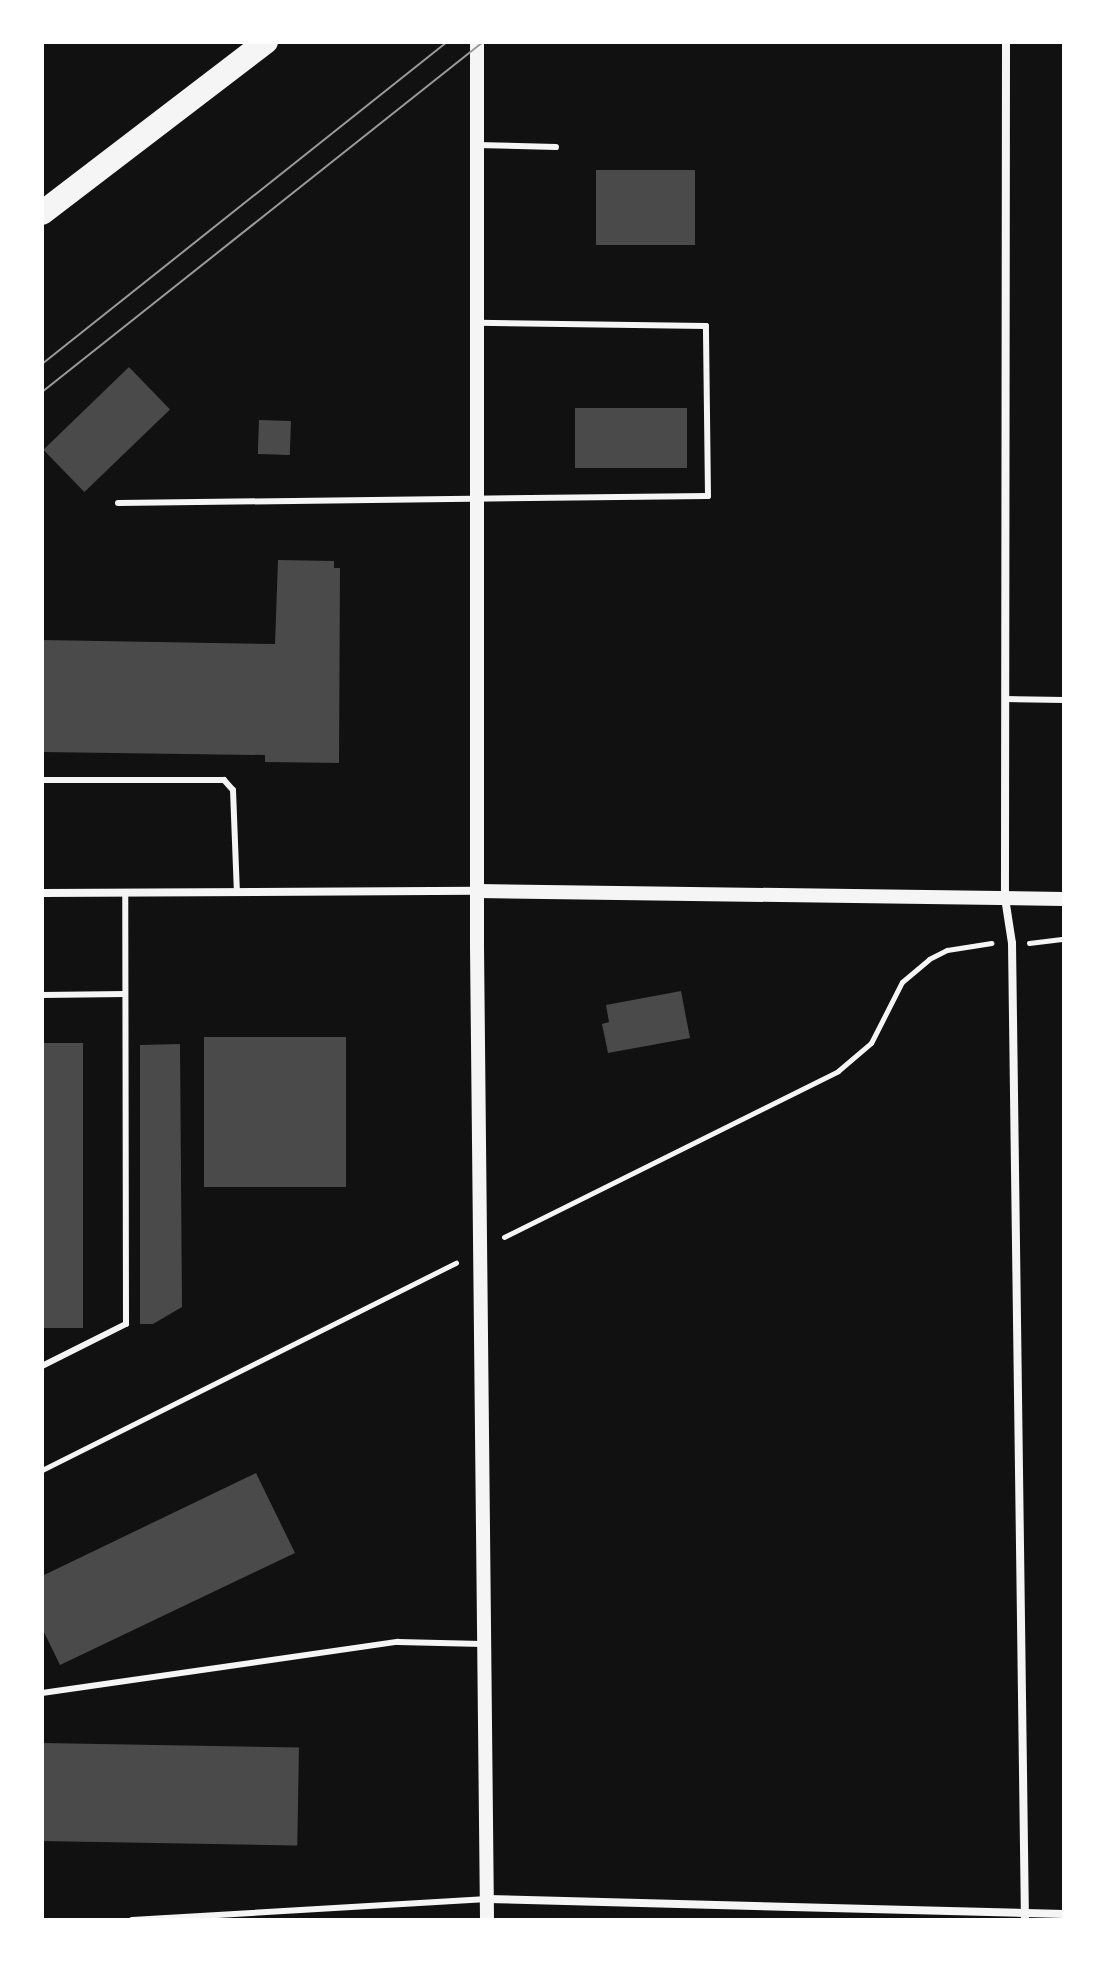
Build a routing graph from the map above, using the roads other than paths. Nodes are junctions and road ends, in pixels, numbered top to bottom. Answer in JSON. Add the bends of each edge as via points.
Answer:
{"nodes":[{"id":1,"x":266,"y":42,"type":"edge"},
{"id":2,"x":477,"y":42,"type":"edge"},
{"id":3,"x":1006,"y":42,"type":"edge"},
{"id":4,"x":477,"y":145,"type":"junction"},
{"id":5,"x":556,"y":147,"type":"dead end"},
{"id":6,"x":42,"y":213,"type":"edge"},
{"id":7,"x":477,"y":323,"type":"junction"},
{"id":8,"x":478,"y":500,"type":"junction"},
{"id":9,"x":118,"y":503,"type":"dead end"},
{"id":10,"x":1005,"y":699,"type":"junction"},
{"id":11,"x":1064,"y":700,"type":"edge"},
{"id":12,"x":42,"y":780,"type":"edge"},
{"id":13,"x":478,"y":891,"type":"junction"},
{"id":14,"x":237,"y":892,"type":"junction"},
{"id":15,"x":42,"y":893,"type":"edge"},
{"id":16,"x":125,"y":893,"type":"junction"},
{"id":17,"x":1005,"y":898,"type":"junction"},
{"id":18,"x":1064,"y":899,"type":"edge"},
{"id":19,"x":125,"y":994,"type":"junction"},
{"id":20,"x":42,"y":995,"type":"edge"},
{"id":21,"x":42,"y":1366,"type":"edge"},
{"id":22,"x":486,"y":1645,"type":"junction"},
{"id":23,"x":42,"y":1693,"type":"edge"},
{"id":24,"x":487,"y":1899,"type":"junction"},
{"id":25,"x":1064,"y":1914,"type":"edge"},
{"id":26,"x":232,"y":1917,"type":"edge"},
{"id":27,"x":1025,"y":1917,"type":"edge"},
{"id":28,"x":132,"y":1920,"type":"edge"},
{"id":29,"x":487,"y":1920,"type":"edge"}],
"edges":[{"from":1,"to":6,"type":"highway"},
{"from":2,"to":4,"type":"street"},
{"from":3,"to":10,"type":"street"},
{"from":4,"to":5,"type":"lane"},
{"from":4,"to":7,"type":"street"},
{"from":7,"to":8,"type":"street"},
{"from":7,"to":8,"type":"lane","via":[[706,326],[708,496]]},
{"from":8,"to":9,"type":"lane"},
{"from":8,"to":13,"type":"street"},
{"from":10,"to":11,"type":"lane"},
{"from":10,"to":17,"type":"street"},
{"from":12,"to":14,"type":"lane","via":[[224,780],[233,790]]},
{"from":13,"to":14,"type":"street"},
{"from":13,"to":17,"type":"street"},
{"from":13,"to":22,"type":"street"},
{"from":14,"to":16,"type":"street"},
{"from":15,"to":16,"type":"street"},
{"from":16,"to":19,"type":"lane"},
{"from":17,"to":18,"type":"street"},
{"from":17,"to":27,"type":"street","via":[[1012,943]]},
{"from":19,"to":20,"type":"lane"},
{"from":19,"to":21,"type":"lane","via":[[126,1324]]},
{"from":22,"to":23,"type":"lane","via":[[398,1642]]},
{"from":22,"to":24,"type":"street"},
{"from":24,"to":26,"type":"lane"},
{"from":24,"to":27,"type":"street"},
{"from":24,"to":29,"type":"street"},
{"from":25,"to":27,"type":"street"},
{"from":26,"to":28,"type":"lane"}]}
